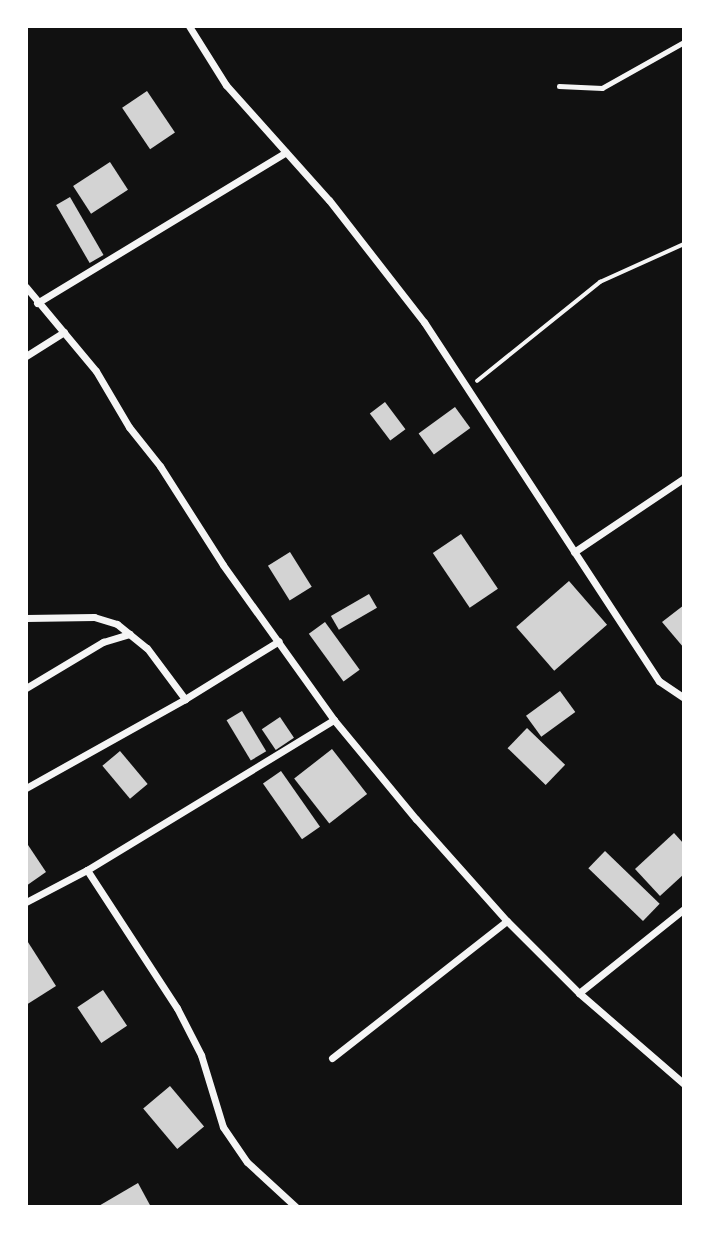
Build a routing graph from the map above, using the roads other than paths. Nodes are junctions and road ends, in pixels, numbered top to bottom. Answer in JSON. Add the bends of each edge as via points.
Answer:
{"nodes":[{"id":1,"x":189,"y":26,"type":"edge"},
{"id":2,"x":684,"y":42,"type":"edge"},
{"id":3,"x":559,"y":86,"type":"dead end"},
{"id":4,"x":286,"y":152,"type":"junction"},
{"id":5,"x":26,"y":287,"type":"edge"},
{"id":6,"x":37,"y":303,"type":"junction"},
{"id":7,"x":64,"y":332,"type":"junction"},
{"id":8,"x":26,"y":356,"type":"edge"},
{"id":9,"x":684,"y":478,"type":"edge"},
{"id":10,"x":574,"y":552,"type":"junction"},
{"id":11,"x":26,"y":618,"type":"edge"},
{"id":12,"x":130,"y":634,"type":"junction"},
{"id":13,"x":279,"y":641,"type":"junction"},
{"id":14,"x":26,"y":688,"type":"edge"},
{"id":15,"x":684,"y":698,"type":"edge"},
{"id":16,"x":185,"y":699,"type":"junction"},
{"id":17,"x":334,"y":720,"type":"junction"},
{"id":18,"x":26,"y":788,"type":"edge"},
{"id":19,"x":88,"y":870,"type":"junction"},
{"id":20,"x":26,"y":902,"type":"edge"},
{"id":21,"x":684,"y":909,"type":"edge"},
{"id":22,"x":508,"y":921,"type":"junction"},
{"id":23,"x":579,"y":993,"type":"junction"},
{"id":24,"x":332,"y":1058,"type":"dead end"},
{"id":25,"x":684,"y":1084,"type":"edge"},
{"id":26,"x":296,"y":1207,"type":"edge"}],
"edges":[{"from":1,"to":4,"type":"street","via":[[226,85]]},
{"from":2,"to":3,"type":"lane","via":[[602,89]]},
{"from":4,"to":6,"type":"street"},
{"from":4,"to":10,"type":"street","via":[[424,322]]},
{"from":5,"to":6,"type":"street"},
{"from":6,"to":7,"type":"street"},
{"from":7,"to":8,"type":"street"},
{"from":7,"to":13,"type":"street","via":[[96,371],[129,427]]},
{"from":9,"to":10,"type":"street"},
{"from":10,"to":15,"type":"street","via":[[659,681]]},
{"from":11,"to":12,"type":"street","via":[[94,617]]},
{"from":12,"to":14,"type":"street","via":[[103,642]]},
{"from":12,"to":16,"type":"street","via":[[147,648]]},
{"from":13,"to":16,"type":"street"},
{"from":13,"to":17,"type":"street"},
{"from":16,"to":18,"type":"street"},
{"from":17,"to":19,"type":"street"},
{"from":17,"to":22,"type":"street"},
{"from":19,"to":20,"type":"street"},
{"from":19,"to":26,"type":"street","via":[[177,1008],[201,1055],[223,1127],[247,1162]]},
{"from":21,"to":23,"type":"street"},
{"from":22,"to":23,"type":"street"},
{"from":22,"to":24,"type":"street"},
{"from":23,"to":25,"type":"street"}]}
